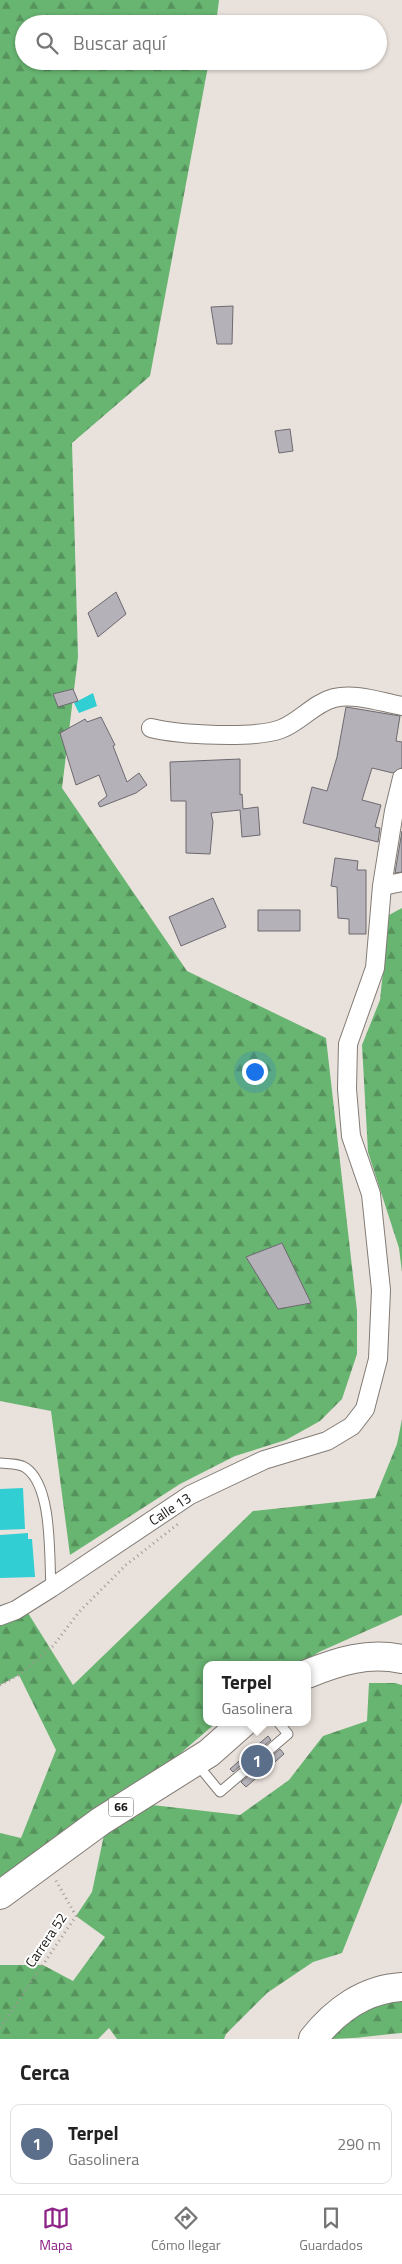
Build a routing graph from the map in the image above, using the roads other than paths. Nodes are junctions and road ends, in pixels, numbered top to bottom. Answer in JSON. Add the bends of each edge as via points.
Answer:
{"nodes":[{"id":1,"x":402,"y":706,"type":"edge"},
{"id":2,"x":151,"y":728,"type":"dead end"},
{"id":3,"x":402,"y":778,"type":"edge"},
{"id":4,"x":402,"y":882,"type":"edge"},
{"id":5,"x":382,"y":886,"type":"junction"},
{"id":6,"x":0,"y":1463,"type":"edge"},
{"id":7,"x":51,"y":1588,"type":"junction"},
{"id":8,"x":0,"y":1616,"type":"edge"},
{"id":9,"x":402,"y":1660,"type":"edge"},
{"id":10,"x":311,"y":1672,"type":"edge"},
{"id":11,"x":240,"y":1726,"type":"edge"},
{"id":12,"x":281,"y":1726,"type":"edge"},
{"id":13,"x":195,"y":1762,"type":"junction"},
{"id":14,"x":0,"y":1895,"type":"edge"},
{"id":15,"x":402,"y":1987,"type":"edge"},
{"id":16,"x":313,"y":2039,"type":"edge"}],
"edges":[{"from":1,"to":2,"type":"street","via":[[353,696],[333,698],[290,725],[264,734],[171,733]]},
{"from":3,"to":5,"type":"street"},
{"from":4,"to":5,"type":"street"},
{"from":5,"to":7,"type":"street","name":"Calle 13","via":[[375,968],[348,1044],[350,1136],[371,1194],[381,1290],[378,1359],[366,1409],[352,1426],[327,1441],[264,1460],[190,1495]]},
{"from":6,"to":7,"type":"lane","via":[[28,1469],[36,1478],[45,1500]]},
{"from":7,"to":8,"type":"street","name":"Calle 13"},
{"from":9,"to":10,"type":"highway","via":[[388,1656],[360,1656]]},
{"from":11,"to":13,"type":"highway","number":"66"},
{"from":12,"to":13,"type":"lane","via":[[288,1734],[220,1792]]},
{"from":13,"to":14,"type":"highway","number":"66","via":[[101,1821]]},
{"from":15,"to":16,"type":"highway","via":[[350,2004],[333,2016]]}]}
